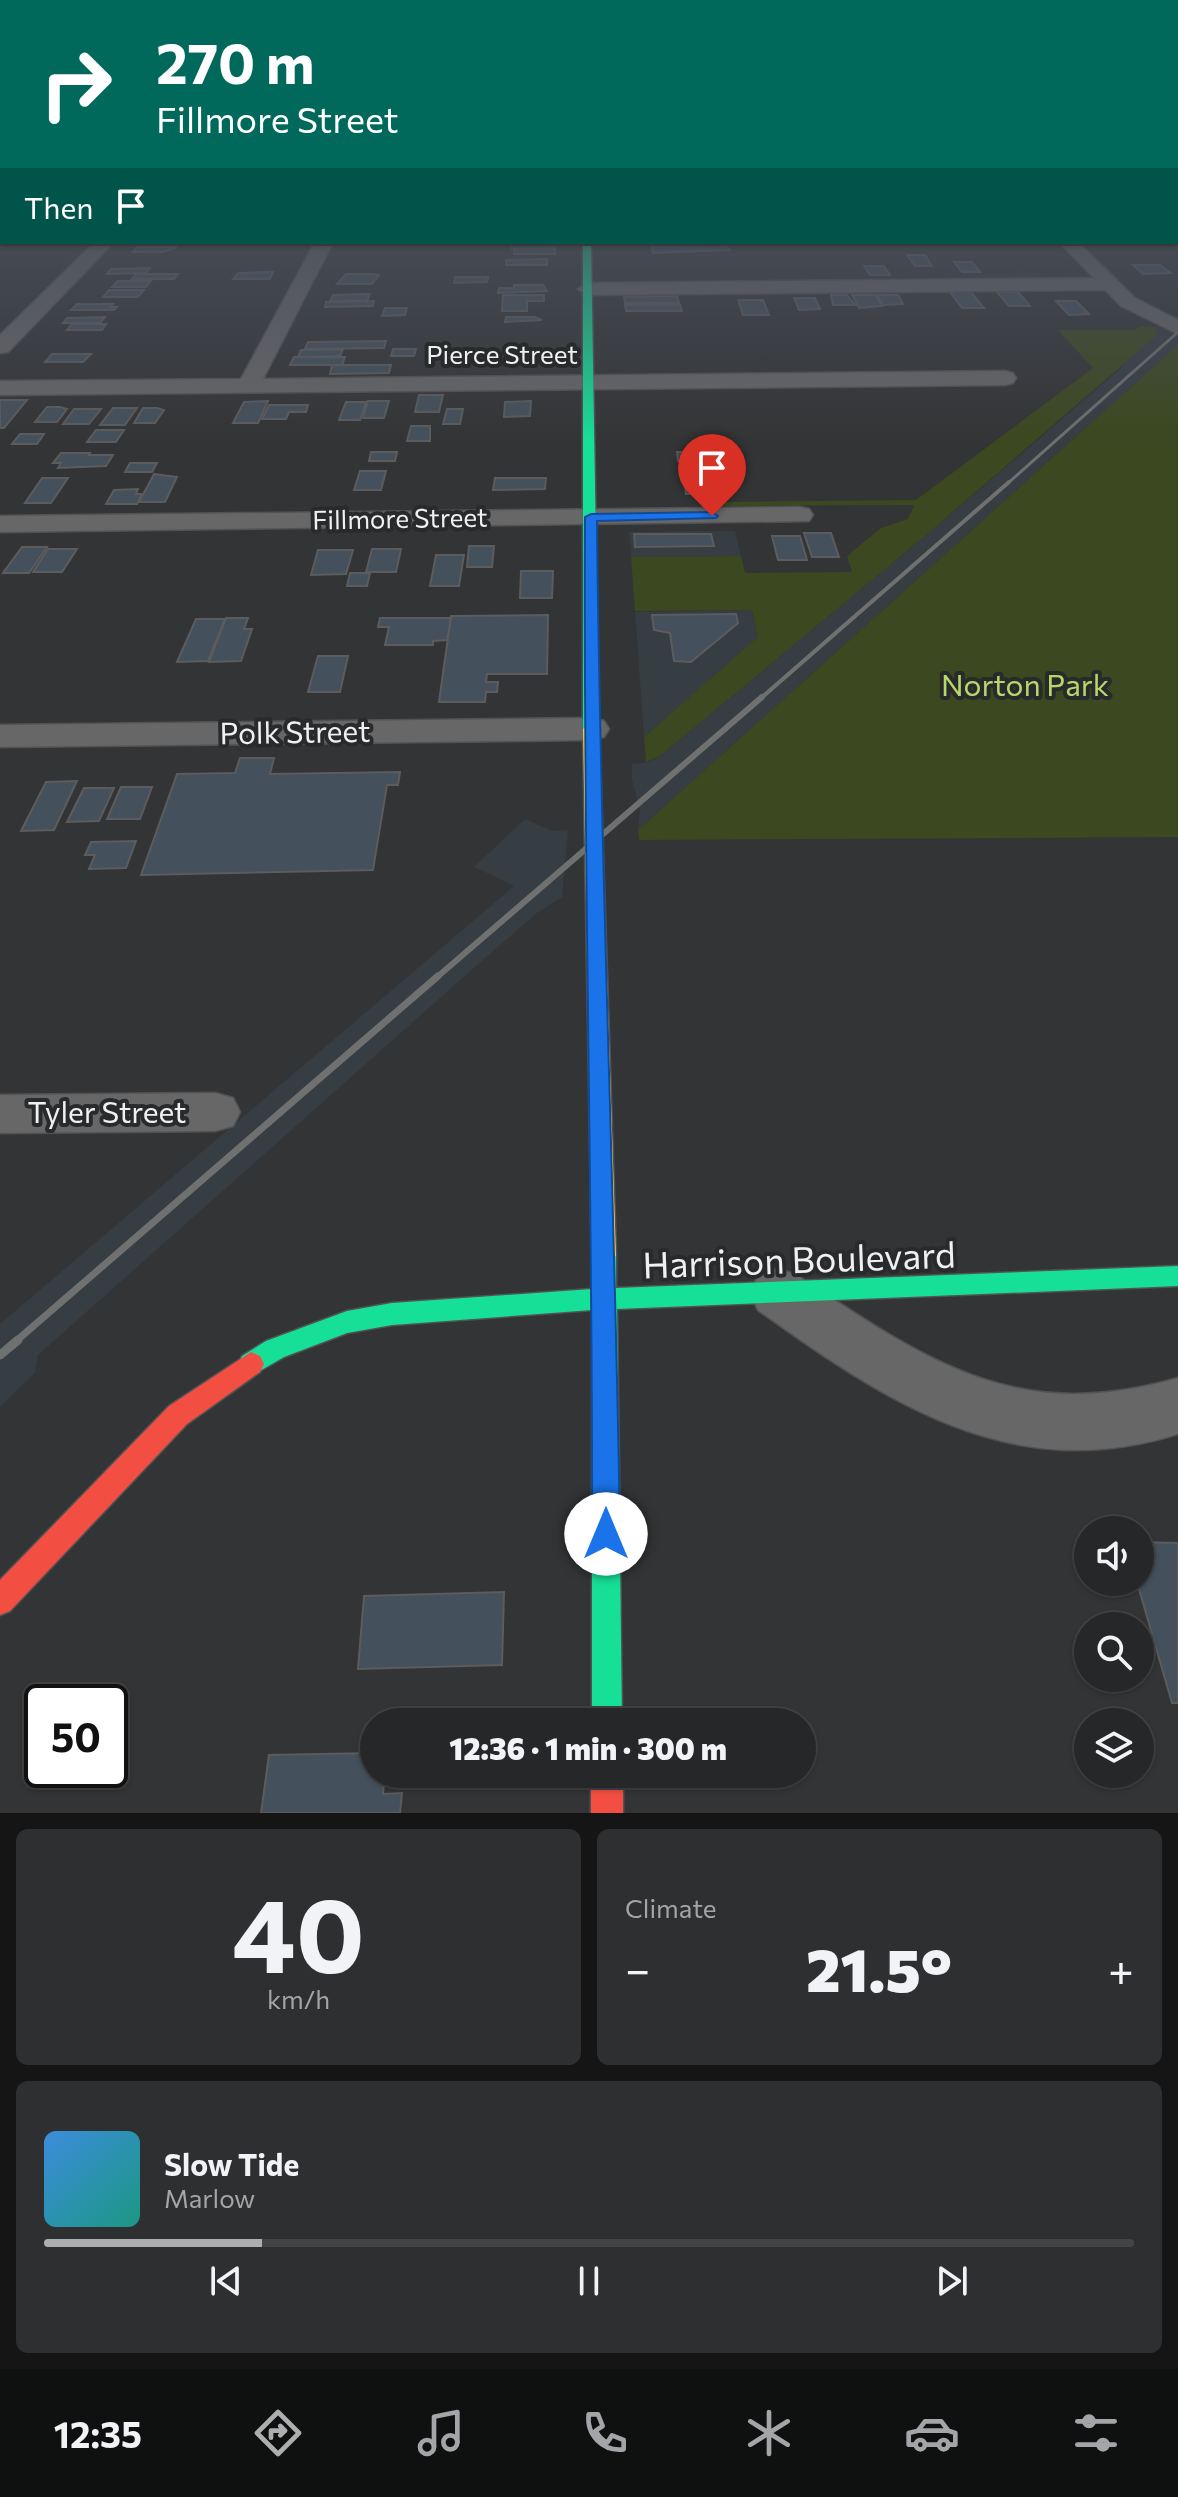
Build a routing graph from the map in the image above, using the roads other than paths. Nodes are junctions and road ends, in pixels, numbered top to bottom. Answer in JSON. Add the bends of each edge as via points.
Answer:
{"nodes":[{"id":1,"x":72,"y":275,"type":"edge"},
{"id":2,"x":307,"y":275,"type":"edge"},
{"id":3,"x":588,"y":275,"type":"edge"},
{"id":4,"x":1100,"y":275,"type":"edge"},
{"id":5,"x":1109,"y":284,"type":"junction"},
{"id":6,"x":588,"y":289,"type":"junction"},
{"id":7,"x":1178,"y":328,"type":"edge"},
{"id":8,"x":0,"y":347,"type":"edge"},
{"id":9,"x":1005,"y":378,"type":"dead end"},
{"id":10,"x":589,"y":383,"type":"junction"},
{"id":11,"x":248,"y":386,"type":"junction"},
{"id":12,"x":0,"y":388,"type":"edge"},
{"id":13,"x":799,"y":515,"type":"dead end"},
{"id":14,"x":591,"y":517,"type":"junction"},
{"id":15,"x":0,"y":524,"type":"edge"},
{"id":16,"x":591,"y":729,"type":"junction"},
{"id":17,"x":0,"y":736,"type":"edge"},
{"id":18,"x":215,"y":1112,"type":"dead end"},
{"id":19,"x":0,"y":1114,"type":"edge"},
{"id":20,"x":1178,"y":1276,"type":"edge"},
{"id":21,"x":778,"y":1293,"type":"junction"},
{"id":22,"x":605,"y":1299,"type":"junction"},
{"id":23,"x":1178,"y":1406,"type":"edge"},
{"id":24,"x":0,"y":1601,"type":"edge"},
{"id":25,"x":607,"y":1708,"type":"edge"},
{"id":26,"x":607,"y":1788,"type":"edge"},
{"id":27,"x":607,"y":1813,"type":"edge"}],
"edges":[{"from":1,"to":8,"type":"street"},
{"from":2,"to":11,"type":"street"},
{"from":3,"to":6,"type":"main road"},
{"from":4,"to":5,"type":"street"},
{"from":5,"to":6,"type":"street"},
{"from":5,"to":7,"type":"street","via":[[1134,306]]},
{"from":6,"to":10,"type":"main road"},
{"from":9,"to":10,"type":"street","name":"Pierce Street"},
{"from":10,"to":11,"type":"street","name":"Pierce Street"},
{"from":10,"to":14,"type":"main road"},
{"from":11,"to":12,"type":"street","name":"Pierce Street"},
{"from":13,"to":14,"type":"street","name":"Fillmore Street"},
{"from":14,"to":15,"type":"street","name":"Fillmore Street"},
{"from":14,"to":16,"type":"main road"},
{"from":16,"to":17,"type":"street","name":"Polk Street"},
{"from":16,"to":22,"type":"main road"},
{"from":18,"to":19,"type":"street","name":"Tyler Street"},
{"from":20,"to":21,"type":"main road","name":"Harrison Boulevard"},
{"from":21,"to":22,"type":"main road","name":"Harrison Boulevard"},
{"from":21,"to":23,"type":"street","via":[[924,1386],[962,1401],[1072,1423],[1121,1420]]},
{"from":22,"to":24,"type":"main road","name":"Harrison Boulevard","via":[[392,1314],[347,1322],[275,1349],[178,1415]]},
{"from":22,"to":25,"type":"main road"},
{"from":26,"to":27,"type":"main road"}]}
